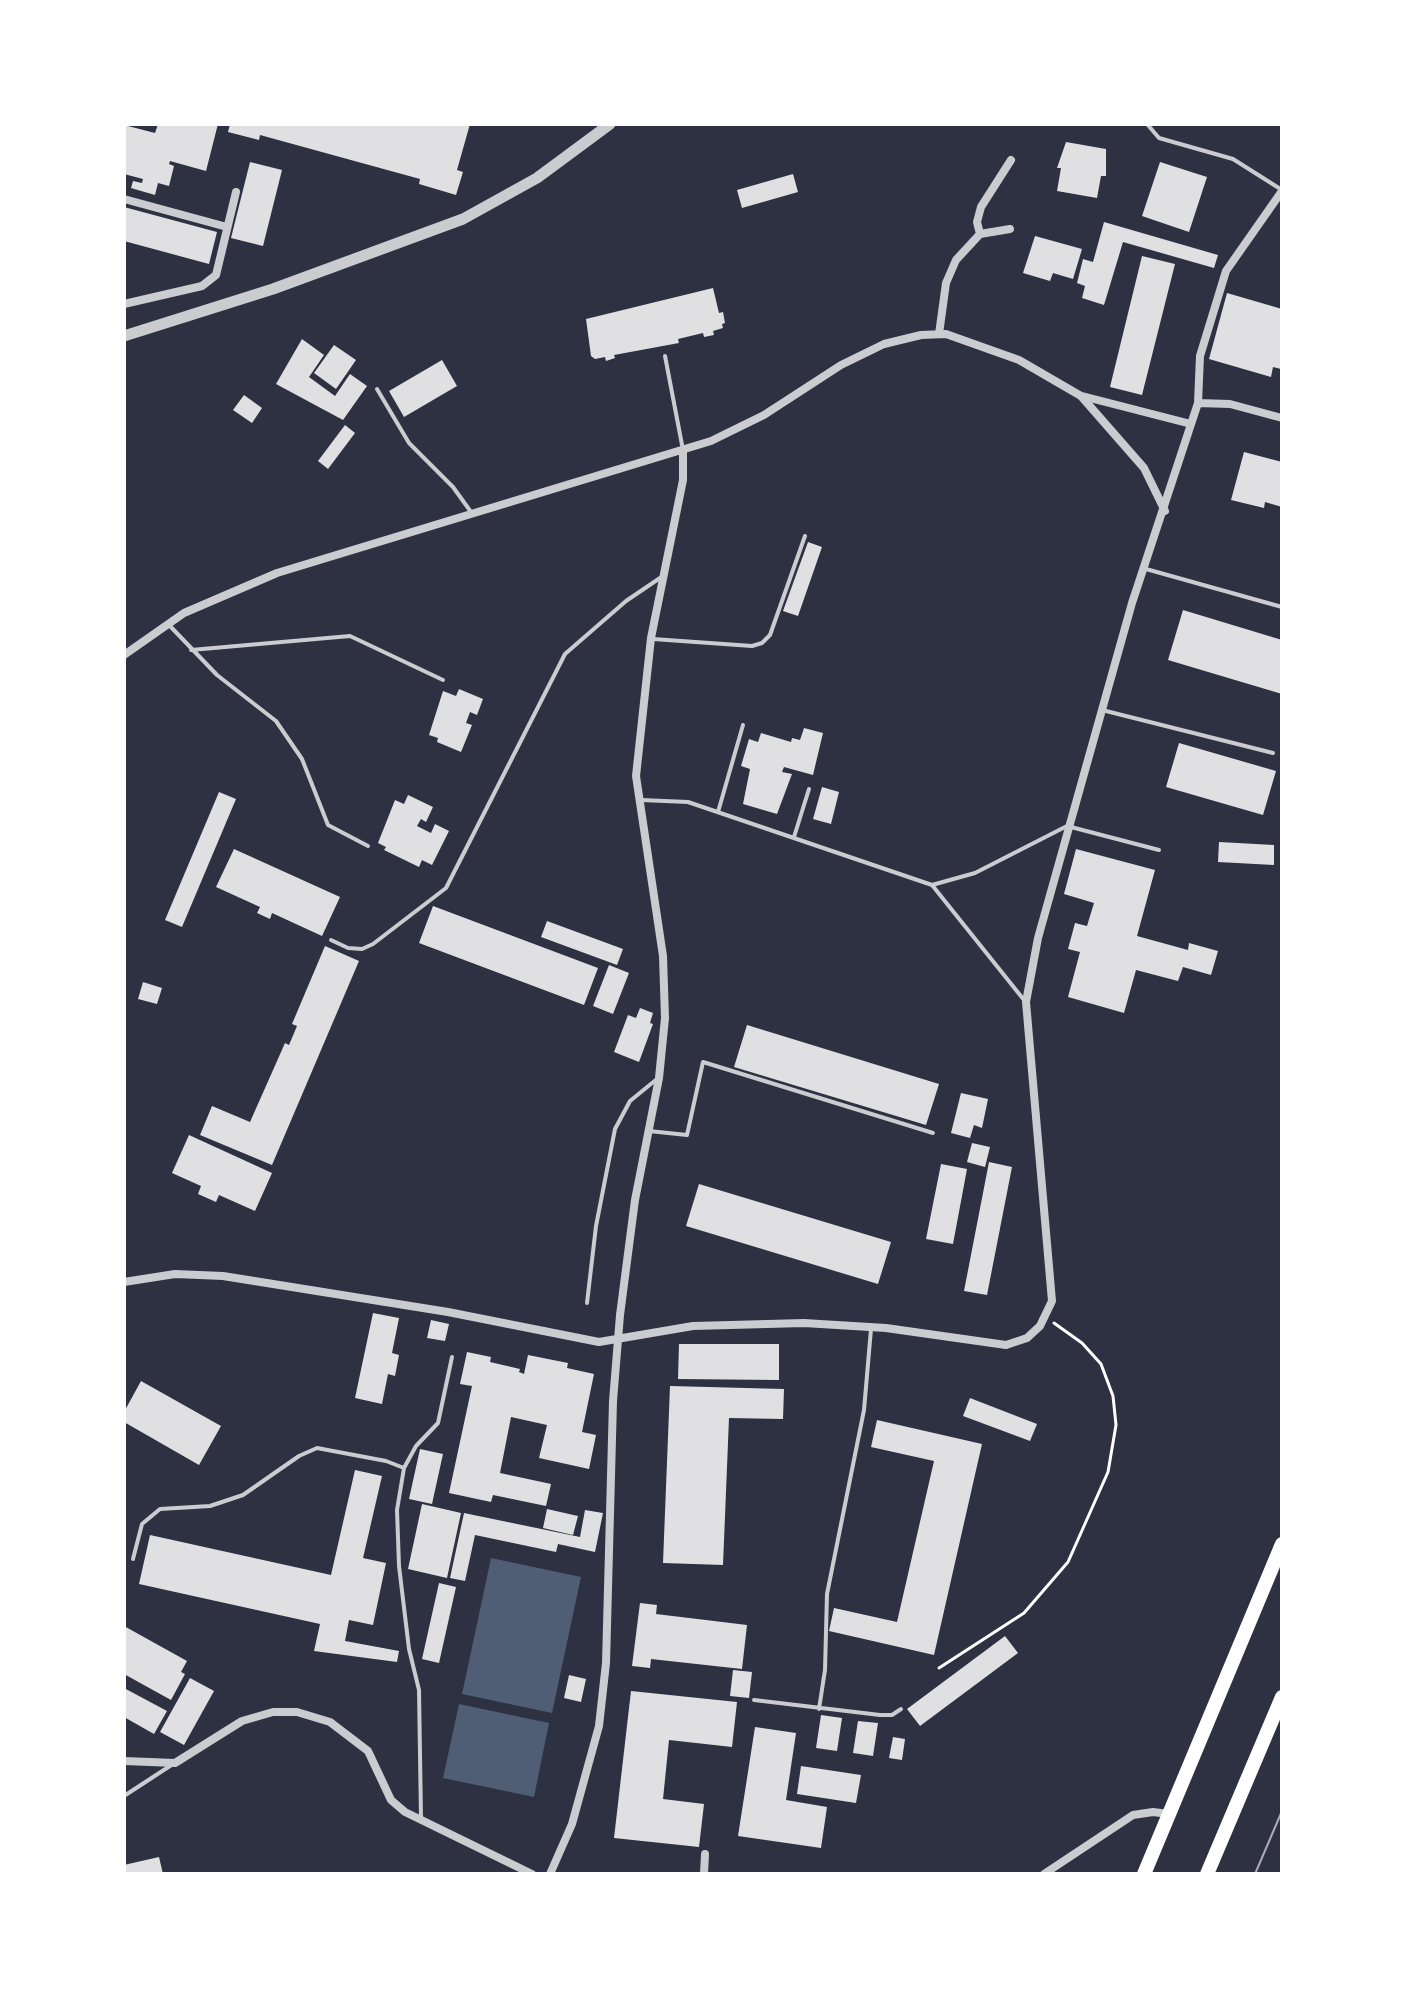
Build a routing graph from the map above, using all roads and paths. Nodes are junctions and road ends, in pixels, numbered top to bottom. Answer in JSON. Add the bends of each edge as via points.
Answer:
{"nodes":[{"id":1,"x":610,"y":124,"type":"edge"},
{"id":2,"x":1147,"y":124,"type":"edge"},
{"id":3,"x":1011,"y":160,"type":"dead end"},
{"id":4,"x":1282,"y":191,"type":"edge"},
{"id":5,"x":236,"y":192,"type":"dead end"},
{"id":6,"x":124,"y":199,"type":"edge"},
{"id":7,"x":227,"y":227,"type":"junction"},
{"id":8,"x":1010,"y":229,"type":"dead end"},
{"id":9,"x":980,"y":234,"type":"junction"},
{"id":10,"x":124,"y":304,"type":"edge"},
{"id":11,"x":939,"y":334,"type":"junction"},
{"id":12,"x":124,"y":336,"type":"edge"},
{"id":13,"x":665,"y":356,"type":"dead end"},
{"id":14,"x":377,"y":389,"type":"dead end"},
{"id":15,"x":1081,"y":396,"type":"junction"},
{"id":16,"x":1198,"y":403,"type":"junction"},
{"id":17,"x":1282,"y":418,"type":"edge"},
{"id":18,"x":1191,"y":424,"type":"junction"},
{"id":19,"x":683,"y":450,"type":"junction"},
{"id":20,"x":471,"y":512,"type":"junction"},
{"id":21,"x":1165,"y":512,"type":"junction"},
{"id":22,"x":805,"y":536,"type":"dead end"},
{"id":23,"x":1143,"y":568,"type":"junction"},
{"id":24,"x":662,"y":577,"type":"junction"},
{"id":25,"x":1282,"y":607,"type":"edge"},
{"id":26,"x":167,"y":624,"type":"junction"},
{"id":27,"x":651,"y":638,"type":"junction"},
{"id":28,"x":191,"y":650,"type":"junction"},
{"id":29,"x":124,"y":655,"type":"edge"},
{"id":30,"x":443,"y":680,"type":"dead end"},
{"id":31,"x":1102,"y":710,"type":"junction"},
{"id":32,"x":743,"y":725,"type":"dead end"},
{"id":33,"x":1273,"y":753,"type":"dead end"},
{"id":34,"x":809,"y":789,"type":"dead end"},
{"id":35,"x":638,"y":800,"type":"junction"},
{"id":36,"x":718,"y":812,"type":"junction"},
{"id":37,"x":1067,"y":826,"type":"junction"},
{"id":38,"x":794,"y":837,"type":"junction"},
{"id":39,"x":368,"y":846,"type":"dead end"},
{"id":40,"x":1159,"y":850,"type":"dead end"},
{"id":41,"x":932,"y":885,"type":"junction"},
{"id":42,"x":331,"y":940,"type":"dead end"},
{"id":43,"x":1026,"y":1002,"type":"junction"},
{"id":44,"x":659,"y":1078,"type":"junction"},
{"id":45,"x":649,"y":1131,"type":"junction"},
{"id":46,"x":933,"y":1133,"type":"dead end"},
{"id":47,"x":124,"y":1282,"type":"edge"},
{"id":48,"x":587,"y":1303,"type":"dead end"},
{"id":49,"x":1045,"y":1316,"type":"junction"},
{"id":50,"x":871,"y":1327,"type":"junction"},
{"id":51,"x":619,"y":1340,"type":"junction"},
{"id":52,"x":452,"y":1357,"type":"dead end"},
{"id":53,"x":404,"y":1468,"type":"junction"},
{"id":54,"x":1282,"y":1544,"type":"edge"},
{"id":55,"x":133,"y":1559,"type":"dead end"},
{"id":56,"x":939,"y":1668,"type":"dead end"},
{"id":57,"x":1282,"y":1697,"type":"edge"},
{"id":58,"x":754,"y":1700,"type":"dead end"},
{"id":59,"x":819,"y":1709,"type":"junction"},
{"id":60,"x":901,"y":1709,"type":"dead end"},
{"id":61,"x":124,"y":1761,"type":"edge"},
{"id":62,"x":175,"y":1763,"type":"junction"},
{"id":63,"x":124,"y":1796,"type":"edge"},
{"id":64,"x":1169,"y":1814,"type":"junction"},
{"id":65,"x":421,"y":1820,"type":"junction"},
{"id":66,"x":705,"y":1854,"type":"dead end"},
{"id":67,"x":532,"y":1874,"type":"edge"},
{"id":68,"x":550,"y":1874,"type":"edge"},
{"id":69,"x":704,"y":1874,"type":"edge"},
{"id":70,"x":1044,"y":1874,"type":"edge"},
{"id":71,"x":1144,"y":1874,"type":"edge"},
{"id":72,"x":1207,"y":1874,"type":"edge"}],
"edges":[{"from":1,"to":12,"type":"street","via":[[537,178],[463,219],[273,289]]},
{"from":2,"to":4,"type":"lane","via":[[1159,138],[1233,159]]},
{"from":3,"to":9,"type":"street","via":[[981,207]]},
{"from":4,"to":16,"type":"street","via":[[1226,271],[1200,356]]},
{"from":5,"to":7,"type":"street"},
{"from":6,"to":7,"type":"street"},
{"from":7,"to":10,"type":"street","via":[[216,275],[202,286]]},
{"from":8,"to":9,"type":"street"},
{"from":9,"to":11,"type":"street","via":[[956,260],[946,283]]},
{"from":11,"to":15,"type":"street","via":[[1019,360]]},
{"from":11,"to":19,"type":"street","via":[[884,344],[764,415]]},
{"from":13,"to":19,"type":"lane"},
{"from":14,"to":20,"type":"lane","via":[[409,443]]},
{"from":15,"to":18,"type":"street"},
{"from":15,"to":21,"type":"street","via":[[1144,468]]},
{"from":16,"to":17,"type":"street","via":[[1230,404]]},
{"from":16,"to":18,"type":"street"},
{"from":18,"to":21,"type":"street"},
{"from":19,"to":20,"type":"street"},
{"from":19,"to":24,"type":"street","via":[[683,480]]},
{"from":20,"to":26,"type":"street","via":[[277,573]]},
{"from":21,"to":23,"type":"street"},
{"from":22,"to":27,"type":"lane","via":[[770,635],[762,643]]},
{"from":23,"to":25,"type":"lane"},
{"from":23,"to":31,"type":"street"},
{"from":24,"to":27,"type":"street"},
{"from":24,"to":42,"type":"lane","via":[[565,654],[446,888],[362,949]]},
{"from":26,"to":28,"type":"lane"},
{"from":26,"to":29,"type":"street"},
{"from":27,"to":35,"type":"street"},
{"from":28,"to":30,"type":"lane","via":[[350,636]]},
{"from":28,"to":39,"type":"lane","via":[[286,733],[328,825]]},
{"from":31,"to":33,"type":"lane"},
{"from":31,"to":37,"type":"street"},
{"from":32,"to":36,"type":"lane"},
{"from":34,"to":38,"type":"lane"},
{"from":35,"to":36,"type":"lane","via":[[677,800]]},
{"from":35,"to":44,"type":"street","via":[[663,956],[665,1018]]},
{"from":36,"to":38,"type":"lane"},
{"from":37,"to":40,"type":"lane"},
{"from":37,"to":41,"type":"lane","via":[[975,873]]},
{"from":37,"to":43,"type":"street"},
{"from":38,"to":41,"type":"lane"},
{"from":41,"to":43,"type":"lane"},
{"from":43,"to":49,"type":"street","via":[[1052,1301]]},
{"from":44,"to":45,"type":"street"},
{"from":44,"to":48,"type":"lane","via":[[630,1101],[615,1129]]},
{"from":45,"to":46,"type":"lane","via":[[687,1135],[703,1062]]},
{"from":45,"to":51,"type":"street","via":[[635,1200]]},
{"from":47,"to":51,"type":"street","via":[[175,1274],[223,1276],[599,1342]]},
{"from":49,"to":50,"type":"street","via":[[1027,1338],[1006,1345]]},
{"from":49,"to":56,"type":"path","via":[[1101,1364],[1113,1396],[1116,1425],[1108,1472],[1068,1562],[1024,1613]]},
{"from":50,"to":51,"type":"street","via":[[693,1326]]},
{"from":50,"to":59,"type":"lane","via":[[864,1410],[827,1594]]},
{"from":51,"to":68,"type":"street","via":[[599,1726],[572,1824]]},
{"from":52,"to":53,"type":"lane","via":[[438,1423]]},
{"from":53,"to":55,"type":"lane","via":[[317,1448],[243,1495],[210,1506],[160,1509],[142,1524]]},
{"from":53,"to":65,"type":"lane","via":[[397,1510],[399,1566],[419,1690]]},
{"from":54,"to":64,"type":"highway"},
{"from":57,"to":72,"type":"highway"},
{"from":58,"to":59,"type":"lane"},
{"from":59,"to":60,"type":"lane","via":[[892,1715]]},
{"from":61,"to":62,"type":"street"},
{"from":62,"to":63,"type":"lane"},
{"from":62,"to":65,"type":"street","via":[[242,1721],[297,1712],[351,1735],[368,1751],[391,1800]]},
{"from":64,"to":70,"type":"street","via":[[1133,1815]]},
{"from":64,"to":71,"type":"highway"},
{"from":65,"to":67,"type":"street"},
{"from":66,"to":69,"type":"street"}]}
